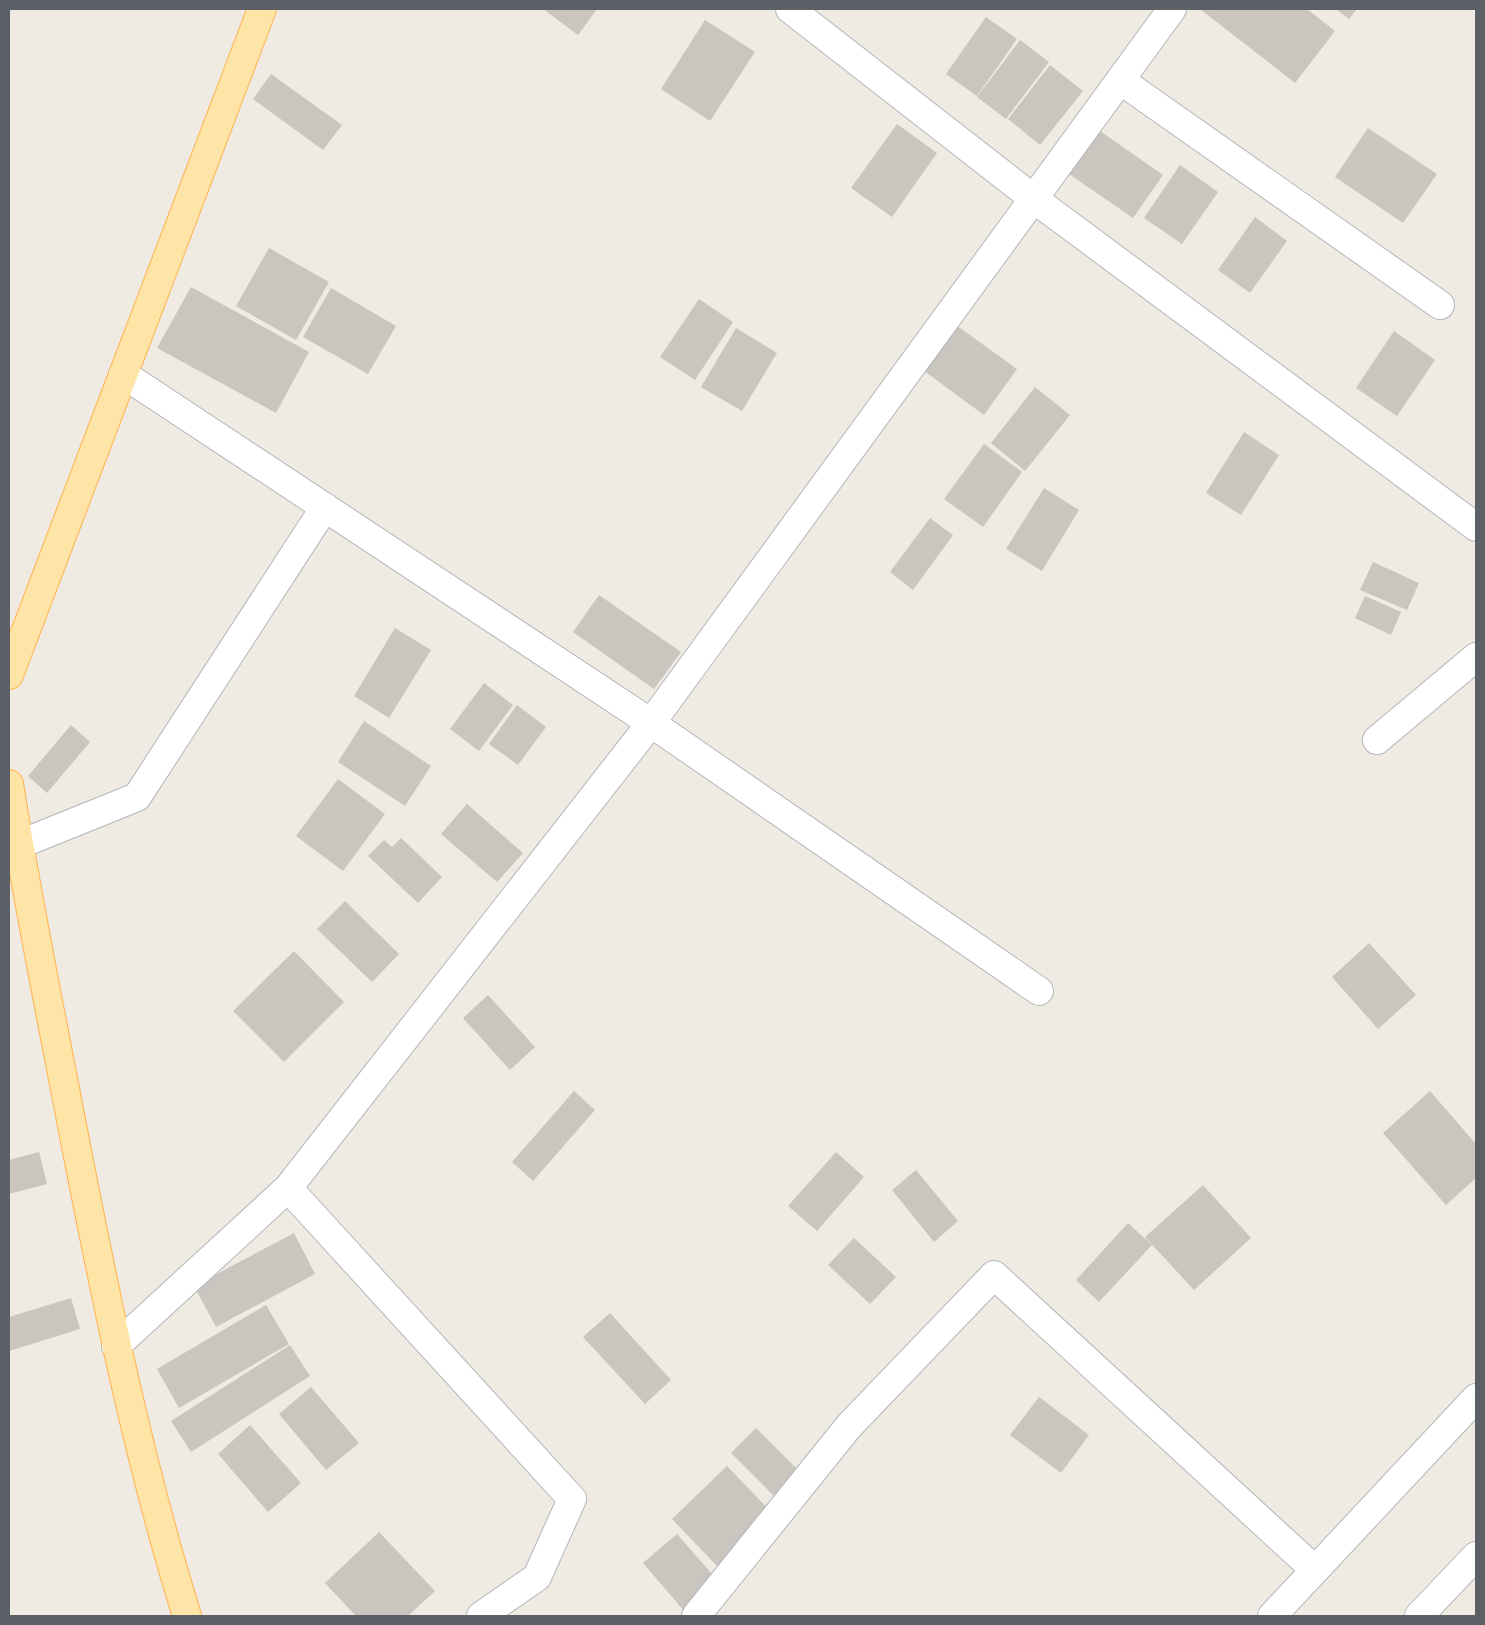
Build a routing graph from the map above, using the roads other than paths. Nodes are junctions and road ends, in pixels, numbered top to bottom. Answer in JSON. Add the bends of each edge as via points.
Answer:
{"nodes":[{"id":1,"x":262,"y":9,"type":"edge"},
{"id":2,"x":790,"y":9,"type":"edge"},
{"id":3,"x":1172,"y":9,"type":"edge"},
{"id":4,"x":1120,"y":80,"type":"junction"},
{"id":5,"x":1034,"y":199,"type":"junction"},
{"id":6,"x":1440,"y":304,"type":"dead end"},
{"id":7,"x":123,"y":374,"type":"junction"},
{"id":8,"x":325,"y":507,"type":"junction"},
{"id":9,"x":1476,"y":527,"type":"edge"},
{"id":10,"x":1476,"y":657,"type":"edge"},
{"id":11,"x":9,"y":675,"type":"edge"},
{"id":12,"x":651,"y":723,"type":"junction"},
{"id":13,"x":1377,"y":740,"type":"dead end"},
{"id":14,"x":9,"y":784,"type":"edge"},
{"id":15,"x":14,"y":850,"type":"edge"},
{"id":16,"x":1039,"y":991,"type":"dead end"},
{"id":17,"x":288,"y":1188,"type":"junction"},
{"id":18,"x":116,"y":1346,"type":"junction"},
{"id":19,"x":1476,"y":1398,"type":"edge"},
{"id":20,"x":1476,"y":1556,"type":"edge"},
{"id":21,"x":1315,"y":1570,"type":"junction"},
{"id":22,"x":187,"y":1616,"type":"edge"},
{"id":23,"x":481,"y":1616,"type":"edge"},
{"id":24,"x":696,"y":1616,"type":"edge"},
{"id":25,"x":1272,"y":1616,"type":"edge"},
{"id":26,"x":1419,"y":1616,"type":"edge"}],
"edges":[{"from":1,"to":7,"type":"main road"},
{"from":2,"to":5,"type":"street"},
{"from":3,"to":4,"type":"street"},
{"from":4,"to":5,"type":"street"},
{"from":4,"to":6,"type":"street"},
{"from":5,"to":9,"type":"street"},
{"from":5,"to":12,"type":"street"},
{"from":7,"to":8,"type":"street"},
{"from":7,"to":11,"type":"main road"},
{"from":8,"to":12,"type":"street"},
{"from":8,"to":15,"type":"street","via":[[137,798]]},
{"from":10,"to":13,"type":"street"},
{"from":12,"to":16,"type":"street"},
{"from":12,"to":17,"type":"street"},
{"from":14,"to":15,"type":"main road"},
{"from":15,"to":18,"type":"main road","via":[[25,886]]},
{"from":17,"to":18,"type":"street"},
{"from":17,"to":23,"type":"street","via":[[572,1499],[537,1577]]},
{"from":18,"to":22,"type":"main road","via":[[167,1554]]},
{"from":19,"to":21,"type":"street"},
{"from":20,"to":26,"type":"street"},
{"from":21,"to":24,"type":"street","via":[[994,1275],[850,1426]]},
{"from":21,"to":25,"type":"street"}]}
